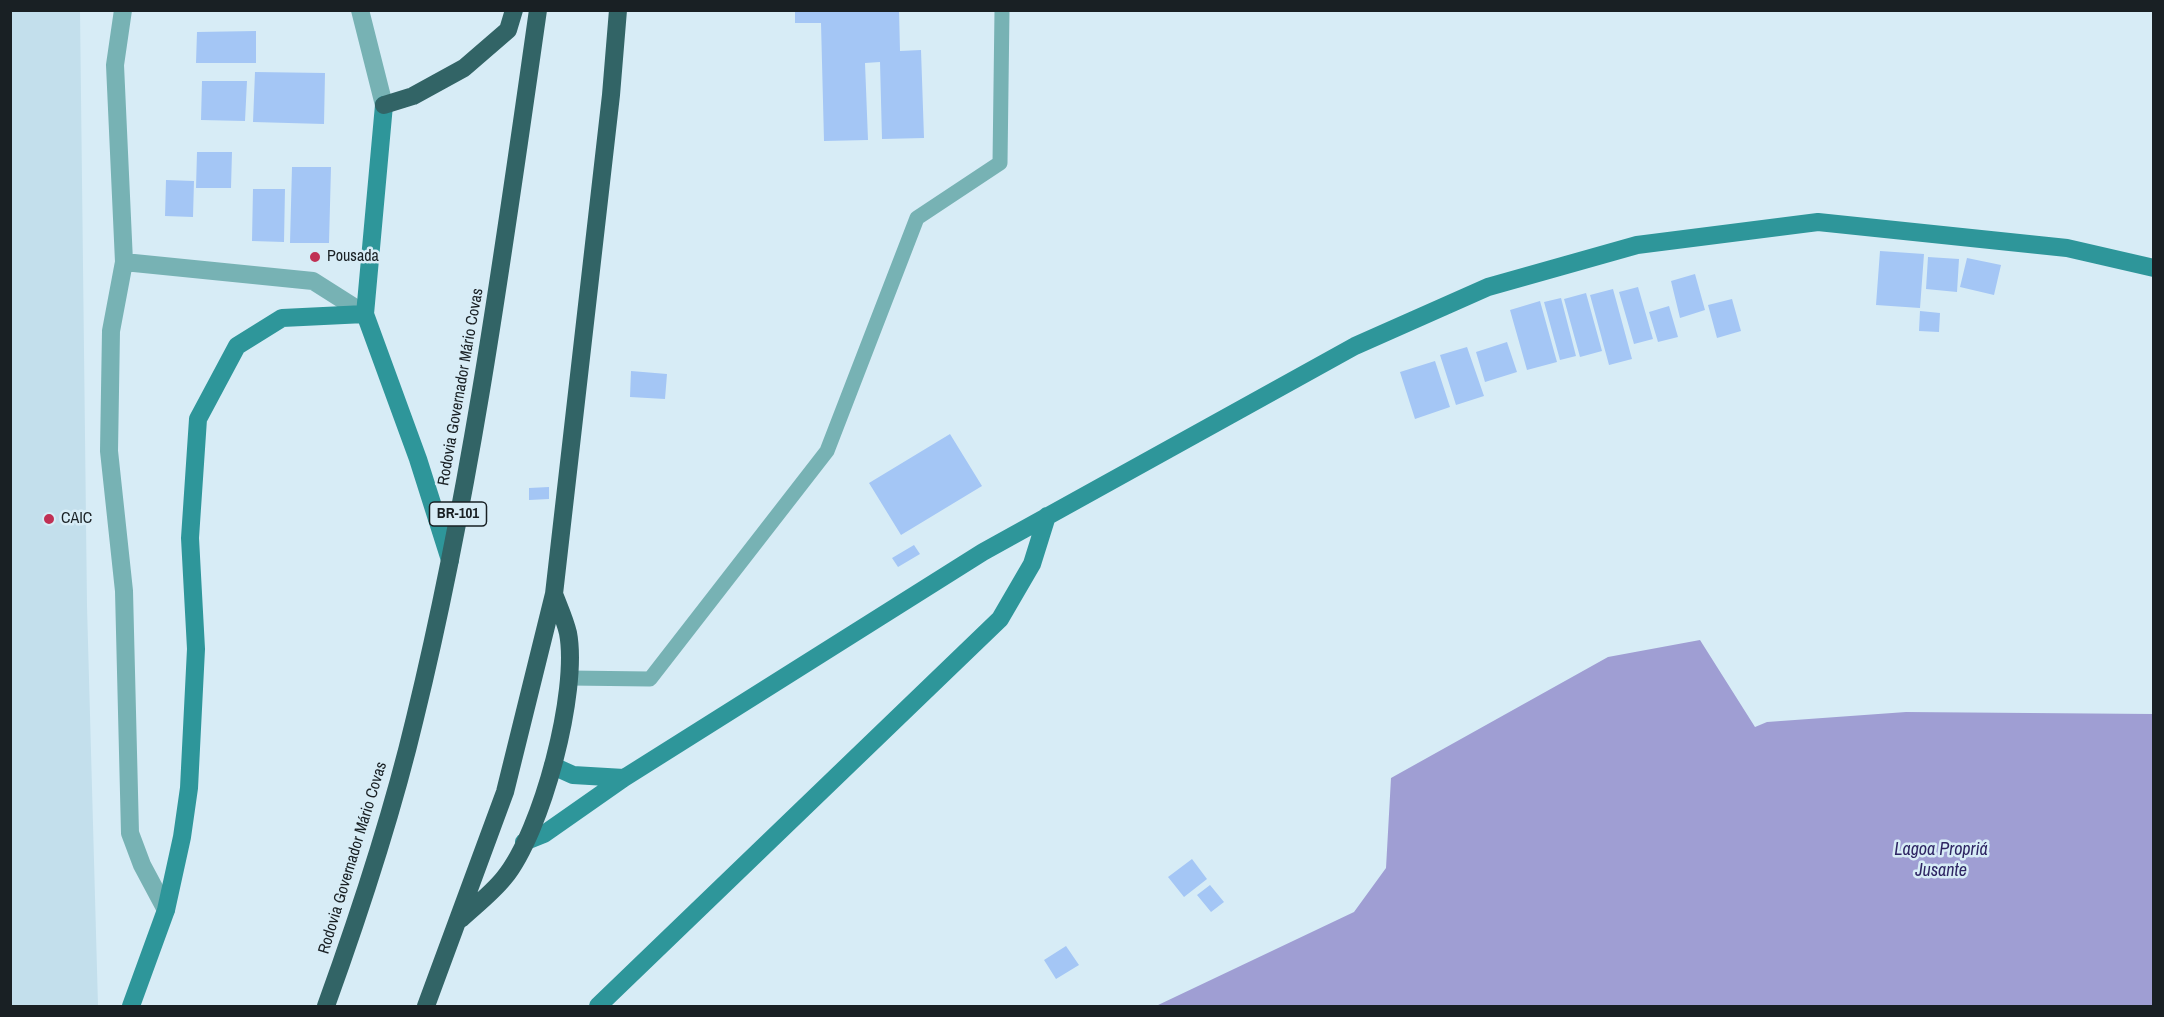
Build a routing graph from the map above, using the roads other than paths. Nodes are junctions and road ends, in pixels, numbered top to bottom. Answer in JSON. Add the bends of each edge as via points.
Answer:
{"nodes":[{"id":1,"x":123,"y":10,"type":"edge"},
{"id":2,"x":360,"y":10,"type":"edge"},
{"id":3,"x":514,"y":10,"type":"edge"},
{"id":4,"x":538,"y":10,"type":"edge"},
{"id":5,"x":618,"y":10,"type":"edge"},
{"id":6,"x":1002,"y":10,"type":"edge"},
{"id":7,"x":384,"y":105,"type":"junction"},
{"id":8,"x":124,"y":262,"type":"junction"},
{"id":9,"x":2154,"y":268,"type":"edge"},
{"id":10,"x":365,"y":314,"type":"junction"},
{"id":11,"x":1047,"y":516,"type":"junction"},
{"id":12,"x":450,"y":560,"type":"junction"},
{"id":13,"x":554,"y":594,"type":"junction"},
{"id":14,"x":569,"y":678,"type":"junction"},
{"id":15,"x":554,"y":766,"type":"junction"},
{"id":16,"x":624,"y":778,"type":"junction"},
{"id":17,"x":524,"y":842,"type":"junction"},
{"id":18,"x":166,"y":910,"type":"junction"},
{"id":19,"x":457,"y":922,"type":"junction"},
{"id":20,"x":131,"y":1006,"type":"edge"},
{"id":21,"x":326,"y":1006,"type":"edge"},
{"id":22,"x":426,"y":1006,"type":"edge"},
{"id":23,"x":598,"y":1006,"type":"edge"}],
"edges":[{"from":1,"to":8,"type":"street","via":[[115,65]]},
{"from":2,"to":7,"type":"street"},
{"from":3,"to":7,"type":"highway","via":[[508,30],[464,68],[413,96]]},
{"from":4,"to":12,"type":"highway","name":"Rodovia Governador Mário Covas","number":"BR-101","via":[[494,316]]},
{"from":5,"to":13,"type":"highway"},
{"from":6,"to":14,"type":"lane","via":[[1000,163],[917,218],[827,451],[650,679]]},
{"from":7,"to":10,"type":"main road"},
{"from":8,"to":10,"type":"street","via":[[313,281]]},
{"from":8,"to":18,"type":"street","via":[[111,331],[109,451],[124,591],[130,833]]},
{"from":9,"to":11,"type":"main road","via":[[2067,248],[1818,222],[1637,245],[1488,287],[1355,346]]},
{"from":10,"to":12,"type":"main road"},
{"from":10,"to":18,"type":"main road","via":[[282,318],[237,346],[198,419],[190,538],[196,649],[189,788]]},
{"from":11,"to":16,"type":"main road","via":[[982,552]]},
{"from":11,"to":23,"type":"main road","via":[[1032,564],[1000,619]]},
{"from":12,"to":21,"type":"highway","name":"Rodovia Governador Mário Covas","number":"BR-101","via":[[412,731],[363,902]]},
{"from":13,"to":14,"type":"highway","via":[[568,634]]},
{"from":13,"to":19,"type":"highway","via":[[505,792]]},
{"from":14,"to":15,"type":"highway"},
{"from":15,"to":16,"type":"main road","via":[[573,775]]},
{"from":15,"to":17,"type":"highway"},
{"from":16,"to":17,"type":"main road","via":[[544,834]]},
{"from":17,"to":19,"type":"highway","via":[[505,878]]},
{"from":18,"to":20,"type":"main road"},
{"from":19,"to":22,"type":"highway"}]}
